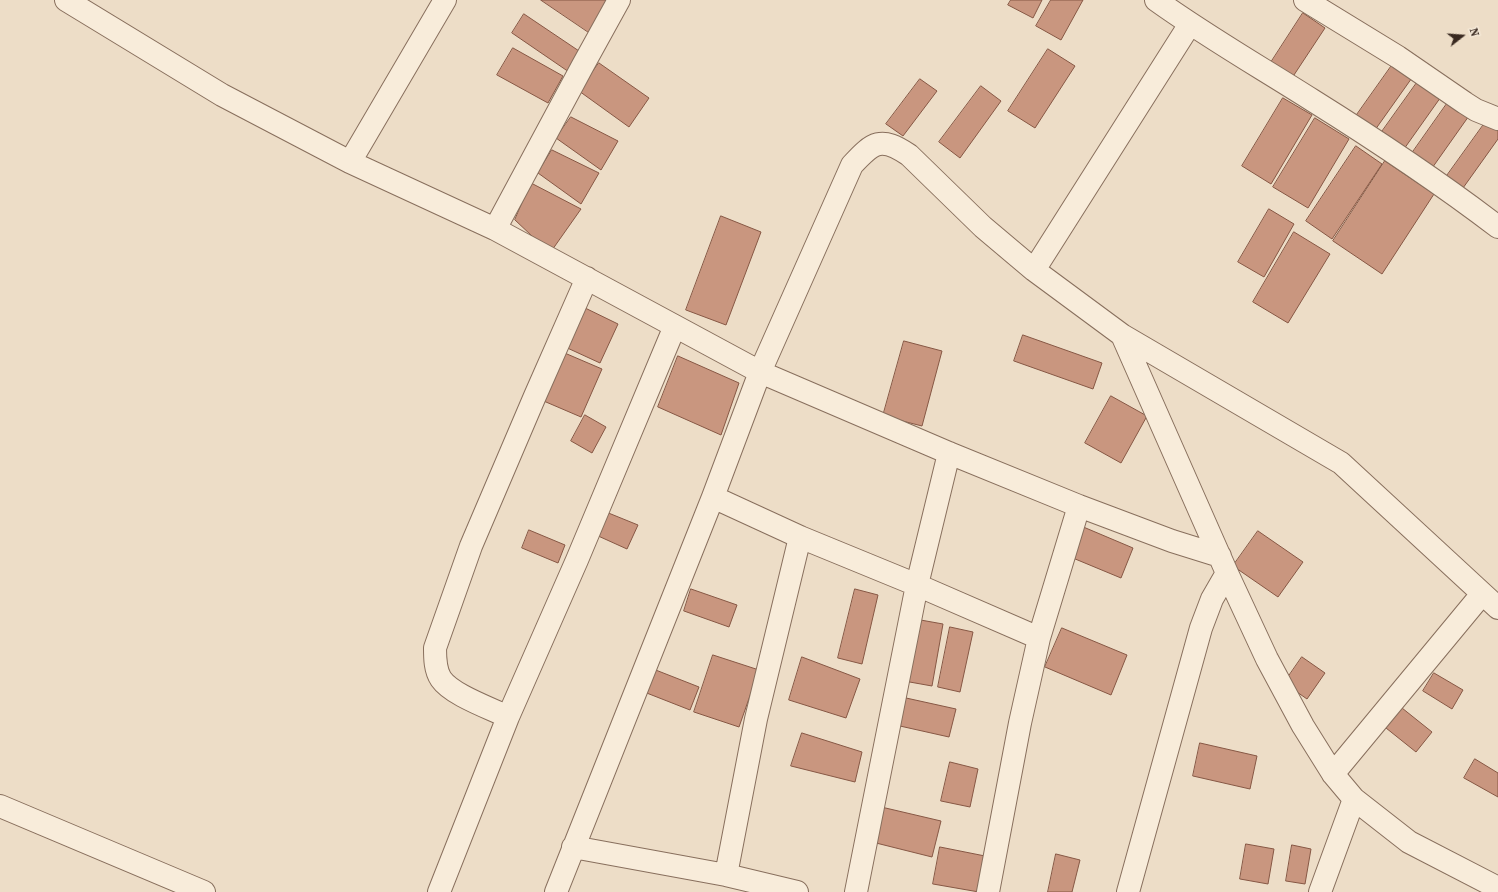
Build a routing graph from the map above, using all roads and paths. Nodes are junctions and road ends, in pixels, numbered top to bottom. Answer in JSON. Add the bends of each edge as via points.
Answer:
{"nodes":[{"id":1,"x":66,"y":0,"type":"edge"},
{"id":2,"x":445,"y":0,"type":"edge"},
{"id":3,"x":619,"y":0,"type":"edge"},
{"id":4,"x":1156,"y":0,"type":"edge"},
{"id":5,"x":1305,"y":0,"type":"edge"},
{"id":6,"x":1190,"y":24,"type":"junction"},
{"id":7,"x":1498,"y":119,"type":"edge"},
{"id":8,"x":350,"y":162,"type":"junction"},
{"id":9,"x":1498,"y":227,"type":"edge"},
{"id":10,"x":495,"y":229,"type":"junction"},
{"id":11,"x":1034,"y":270,"type":"junction"},
{"id":12,"x":587,"y":278,"type":"junction"},
{"id":13,"x":676,"y":326,"type":"junction"},
{"id":14,"x":1122,"y":335,"type":"junction"},
{"id":15,"x":760,"y":372,"type":"junction"},
{"id":16,"x":949,"y":453,"type":"junction"},
{"id":17,"x":713,"y":497,"type":"junction"},
{"id":18,"x":1079,"y":506,"type":"junction"},
{"id":19,"x":800,"y":537,"type":"junction"},
{"id":20,"x":1223,"y":565,"type":"junction"},
{"id":21,"x":917,"y":585,"type":"junction"},
{"id":22,"x":1482,"y":594,"type":"junction"},
{"id":23,"x":1498,"y":608,"type":"edge"},
{"id":24,"x":1039,"y":638,"type":"junction"},
{"id":25,"x":508,"y":717,"type":"junction"},
{"id":26,"x":1333,"y":774,"type":"junction"},
{"id":27,"x":1354,"y":799,"type":"junction"},
{"id":28,"x":0,"y":806,"type":"edge"},
{"id":29,"x":573,"y":847,"type":"junction"},
{"id":30,"x":739,"y":882,"type":"edge"},
{"id":31,"x":1498,"y":888,"type":"edge"},
{"id":32,"x":204,"y":892,"type":"edge"},
{"id":33,"x":439,"y":892,"type":"edge"},
{"id":34,"x":556,"y":892,"type":"edge"},
{"id":35,"x":797,"y":892,"type":"edge"},
{"id":36,"x":856,"y":892,"type":"edge"},
{"id":37,"x":988,"y":892,"type":"edge"},
{"id":38,"x":1128,"y":892,"type":"edge"},
{"id":39,"x":1320,"y":892,"type":"edge"}],
"edges":[{"from":1,"to":8,"type":"street","via":[[222,95]]},
{"from":2,"to":8,"type":"street"},
{"from":3,"to":10,"type":"street"},
{"from":4,"to":6,"type":"street"},
{"from":5,"to":7,"type":"street","via":[[1398,57],[1476,110]]},
{"from":6,"to":9,"type":"street","via":[[1314,101],[1438,183]]},
{"from":6,"to":11,"type":"street"},
{"from":8,"to":10,"type":"street"},
{"from":10,"to":12,"type":"street"},
{"from":11,"to":14,"type":"street"},
{"from":11,"to":15,"type":"street","via":[[983,227],[909,154],[885,143],[874,145],[852,165]]},
{"from":12,"to":13,"type":"street"},
{"from":12,"to":25,"type":"street","via":[[471,546],[435,648],[435,663],[440,678],[452,690]]},
{"from":13,"to":15,"type":"street"},
{"from":13,"to":25,"type":"street"},
{"from":14,"to":20,"type":"street"},
{"from":14,"to":22,"type":"street","via":[[1340,463]]},
{"from":15,"to":16,"type":"street"},
{"from":15,"to":17,"type":"street"},
{"from":16,"to":18,"type":"street"},
{"from":16,"to":21,"type":"street"},
{"from":17,"to":19,"type":"street"},
{"from":17,"to":29,"type":"street"},
{"from":18,"to":20,"type":"street","via":[[1172,541]]},
{"from":18,"to":24,"type":"street"},
{"from":19,"to":21,"type":"street"},
{"from":19,"to":30,"type":"street","via":[[756,719]]},
{"from":20,"to":26,"type":"street","via":[[1299,720]]},
{"from":20,"to":38,"type":"street","via":[[1201,628]]},
{"from":21,"to":24,"type":"street"},
{"from":21,"to":36,"type":"street"},
{"from":22,"to":23,"type":"street"},
{"from":22,"to":26,"type":"street"},
{"from":24,"to":37,"type":"street"},
{"from":25,"to":33,"type":"street"},
{"from":26,"to":27,"type":"street"},
{"from":27,"to":31,"type":"street","via":[[1409,842]]},
{"from":27,"to":39,"type":"street"},
{"from":28,"to":32,"type":"street"},
{"from":29,"to":30,"type":"street"},
{"from":29,"to":34,"type":"street"},
{"from":30,"to":35,"type":"street"}]}
